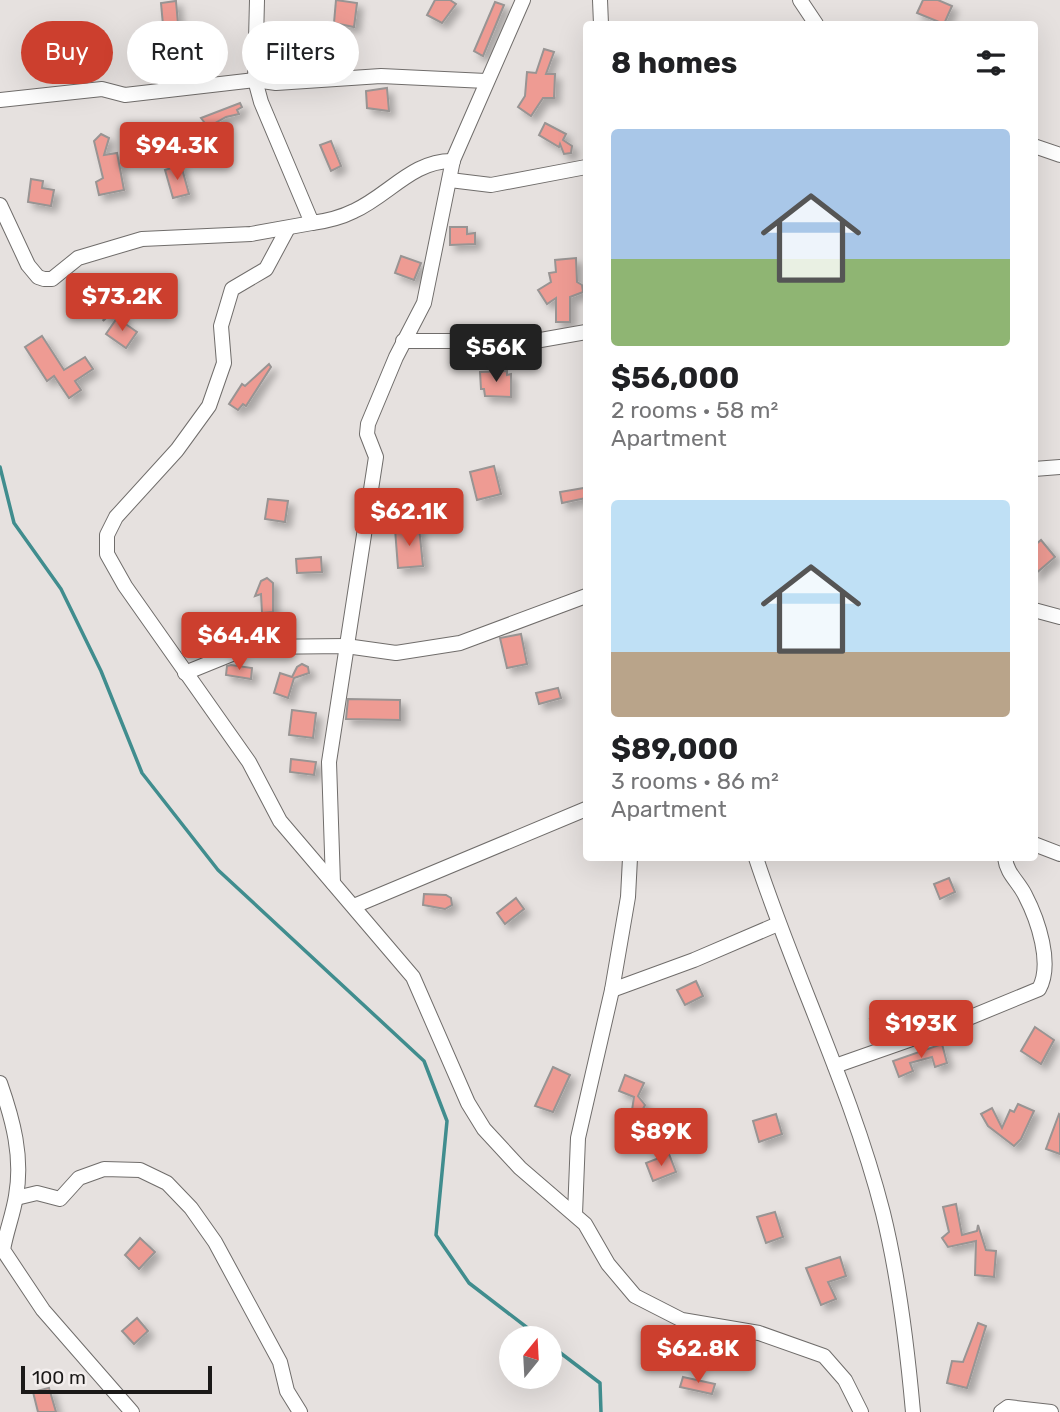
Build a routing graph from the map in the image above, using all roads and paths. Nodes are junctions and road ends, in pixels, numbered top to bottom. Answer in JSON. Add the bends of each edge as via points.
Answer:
{"nodes":[{"id":1,"x":257,"y":0,"type":"edge"},
{"id":2,"x":523,"y":0,"type":"edge"},
{"id":3,"x":600,"y":0,"type":"edge"},
{"id":4,"x":800,"y":0,"type":"edge"},
{"id":5,"x":256,"y":21,"type":"edge"},
{"id":6,"x":601,"y":21,"type":"edge"},
{"id":7,"x":814,"y":21,"type":"edge"},
{"id":8,"x":359,"y":77,"type":"edge"},
{"id":9,"x":486,"y":81,"type":"junction"},
{"id":10,"x":242,"y":82,"type":"edge"},
{"id":11,"x":256,"y":84,"type":"edge"},
{"id":12,"x":0,"y":100,"type":"edge"},
{"id":13,"x":1038,"y":147,"type":"edge"},
{"id":14,"x":1060,"y":155,"type":"edge"},
{"id":15,"x":453,"y":161,"type":"junction"},
{"id":16,"x":583,"y":168,"type":"edge"},
{"id":17,"x":450,"y":180,"type":"junction"},
{"id":18,"x":0,"y":205,"type":"edge"},
{"id":19,"x":312,"y":223,"type":"junction"},
{"id":20,"x":288,"y":228,"type":"junction"},
{"id":21,"x":583,"y":333,"type":"edge"},
{"id":22,"x":403,"y":341,"type":"junction"},
{"id":23,"x":1060,"y":467,"type":"edge"},
{"id":24,"x":1038,"y":469,"type":"edge"},
{"id":25,"x":583,"y":597,"type":"edge"},
{"id":26,"x":1038,"y":611,"type":"edge"},
{"id":27,"x":1060,"y":617,"type":"edge"},
{"id":28,"x":346,"y":646,"type":"junction"},
{"id":29,"x":185,"y":673,"type":"junction"},
{"id":30,"x":583,"y":810,"type":"edge"},
{"id":31,"x":1038,"y":846,"type":"edge"},
{"id":32,"x":1060,"y":854,"type":"edge"},
{"id":33,"x":630,"y":861,"type":"edge"},
{"id":34,"x":757,"y":861,"type":"edge"},
{"id":35,"x":1006,"y":861,"type":"edge"},
{"id":36,"x":333,"y":883,"type":"junction"},
{"id":37,"x":354,"y":906,"type":"junction"},
{"id":38,"x":778,"y":924,"type":"junction"},
{"id":39,"x":612,"y":990,"type":"junction"},
{"id":40,"x":835,"y":1066,"type":"junction"},
{"id":41,"x":0,"y":1083,"type":"edge"},
{"id":42,"x":16,"y":1198,"type":"junction"},
{"id":43,"x":575,"y":1214,"type":"junction"},
{"id":44,"x":1,"y":1250,"type":"edge"},
{"id":45,"x":132,"y":1412,"type":"edge"},
{"id":46,"x":300,"y":1412,"type":"edge"},
{"id":47,"x":861,"y":1412,"type":"edge"},
{"id":48,"x":914,"y":1412,"type":"edge"},
{"id":49,"x":1001,"y":1412,"type":"edge"},
{"id":50,"x":1051,"y":1412,"type":"edge"}],
"edges":[{"from":1,"to":5,"type":"street"},
{"from":2,"to":9,"type":"street"},
{"from":3,"to":6,"type":"street"},
{"from":4,"to":7,"type":"street"},
{"from":8,"to":9,"type":"street"},
{"from":9,"to":15,"type":"street"},
{"from":10,"to":12,"type":"street","via":[[125,95],[102,89]]},
{"from":11,"to":19,"type":"street"},
{"from":13,"to":14,"type":"street"},
{"from":15,"to":17,"type":"street"},
{"from":15,"to":19,"type":"street","via":[[434,160],[356,211]]},
{"from":16,"to":17,"type":"street","via":[[491,186]]},
{"from":17,"to":22,"type":"street","via":[[424,303]]},
{"from":18,"to":20,"type":"street","via":[[29,265],[44,279],[52,279],[78,258],[142,239]]},
{"from":19,"to":20,"type":"street"},
{"from":20,"to":29,"type":"street","via":[[265,269],[242,281],[227,297],[221,326],[224,363],[209,406],[177,450],[130,499],[107,535],[107,554],[125,586]]},
{"from":21,"to":22,"type":"street","via":[[535,341]]},
{"from":22,"to":28,"type":"street","via":[[368,424],[376,457]]},
{"from":23,"to":24,"type":"street"},
{"from":25,"to":28,"type":"street","via":[[460,643],[396,653]]},
{"from":26,"to":27,"type":"street"},
{"from":28,"to":29,"type":"street","via":[[249,647]]},
{"from":28,"to":36,"type":"street","via":[[329,762]]},
{"from":29,"to":36,"type":"street","via":[[249,762],[280,821]]},
{"from":30,"to":37,"type":"street"},
{"from":31,"to":32,"type":"street"},
{"from":33,"to":39,"type":"street"},
{"from":34,"to":38,"type":"street"},
{"from":35,"to":40,"type":"street","via":[[1032,912],[1044,954],[1046,975],[1039,989]]},
{"from":36,"to":37,"type":"street"},
{"from":37,"to":43,"type":"street","via":[[413,977],[484,1129],[520,1168]]},
{"from":38,"to":39,"type":"street"},
{"from":38,"to":40,"type":"street"},
{"from":39,"to":43,"type":"street","via":[[578,1138]]},
{"from":40,"to":48,"type":"street","via":[[891,1246]]},
{"from":41,"to":42,"type":"street","via":[[20,1161]]},
{"from":42,"to":44,"type":"street"},
{"from":42,"to":46,"type":"street","via":[[37,1193],[60,1199],[79,1178],[104,1169],[140,1170],[167,1183],[215,1242],[280,1362],[286,1391]]},
{"from":43,"to":47,"type":"street","via":[[635,1296],[682,1320],[759,1333],[824,1356],[845,1380]]},
{"from":44,"to":45,"type":"street","via":[[43,1310]]},
{"from":49,"to":50,"type":"street","via":[[1008,1407]]}]}
